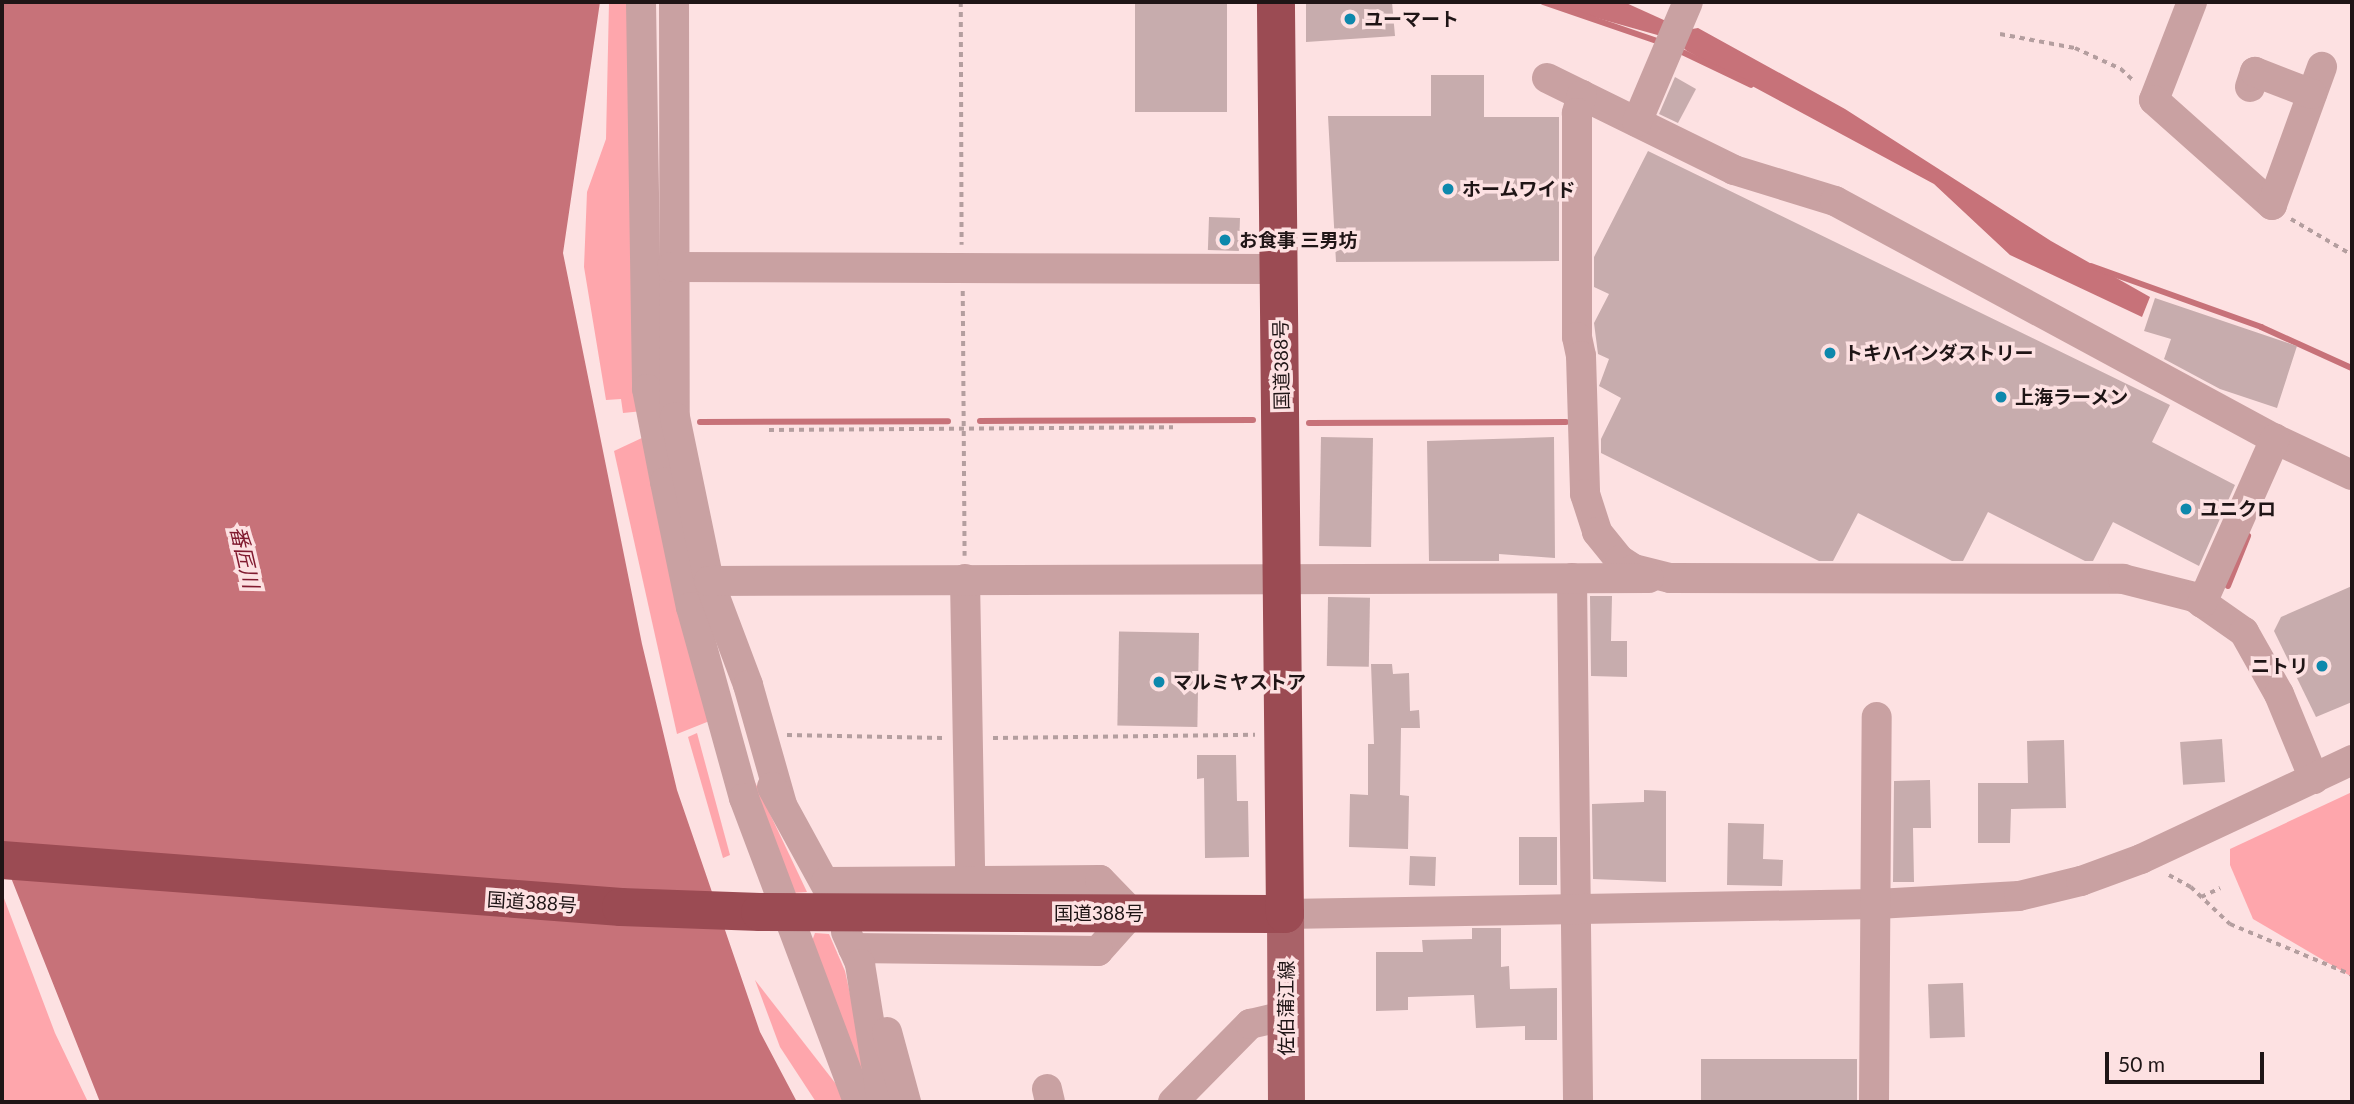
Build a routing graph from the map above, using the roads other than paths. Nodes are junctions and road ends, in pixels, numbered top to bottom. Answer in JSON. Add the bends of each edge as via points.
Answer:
{"nodes":[{"id":1,"x":641,"y":2,"type":"edge"},
{"id":2,"x":674,"y":2,"type":"edge"},
{"id":3,"x":1276,"y":2,"type":"edge"},
{"id":4,"x":2192,"y":2,"type":"edge"},
{"id":5,"x":1684,"y":12,"type":"edge"},
{"id":6,"x":1547,"y":78,"type":"dead end"},
{"id":7,"x":2250,"y":87,"type":"dead end"},
{"id":8,"x":1582,"y":96,"type":"junction"},
{"id":9,"x":1637,"y":122,"type":"junction"},
{"id":10,"x":672,"y":267,"type":"junction"},
{"id":11,"x":1280,"y":269,"type":"junction"},
{"id":12,"x":2275,"y":439,"type":"junction"},
{"id":13,"x":2352,"y":475,"type":"edge"},
{"id":14,"x":1283,"y":577,"type":"junction"},
{"id":15,"x":1572,"y":578,"type":"junction"},
{"id":16,"x":1670,"y":578,"type":"junction"},
{"id":17,"x":965,"y":579,"type":"junction"},
{"id":18,"x":709,"y":581,"type":"junction"},
{"id":19,"x":2202,"y":603,"type":"junction"},
{"id":20,"x":712,"y":681,"type":"junction"},
{"id":21,"x":1877,"y":717,"type":"dead end"},
{"id":22,"x":2352,"y":760,"type":"edge"},
{"id":23,"x":2314,"y":779,"type":"junction"},
{"id":24,"x":782,"y":804,"type":"junction"},
{"id":25,"x":2,"y":860,"type":"edge"},
{"id":26,"x":970,"y":878,"type":"junction"},
{"id":27,"x":1877,"y":904,"type":"junction"},
{"id":28,"x":1578,"y":908,"type":"junction"},
{"id":29,"x":775,"y":912,"type":"junction"},
{"id":30,"x":1132,"y":913,"type":"junction"},
{"id":31,"x":1285,"y":914,"type":"junction"},
{"id":32,"x":853,"y":948,"type":"junction"},
{"id":33,"x":1286,"y":1016,"type":"junction"},
{"id":34,"x":858,"y":1102,"type":"edge"},
{"id":35,"x":882,"y":1102,"type":"edge"},
{"id":36,"x":906,"y":1102,"type":"edge"},
{"id":37,"x":1173,"y":1102,"type":"edge"},
{"id":38,"x":1286,"y":1102,"type":"edge"},
{"id":39,"x":1578,"y":1102,"type":"edge"},
{"id":40,"x":1874,"y":1102,"type":"edge"}],
"edges":[{"from":1,"to":20,"type":"street","via":[[647,389],[691,607]]},
{"from":2,"to":10,"type":"street"},
{"from":3,"to":11,"type":"highway","name":"国道388号"},
{"from":4,"to":7,"type":"street","via":[[2154,100],[2272,205],[2317,80],[2255,72]]},
{"from":5,"to":9,"type":"street"},
{"from":6,"to":8,"type":"street"},
{"from":8,"to":9,"type":"street"},
{"from":8,"to":16,"type":"street","via":[[1577,113],[1577,337],[1589,514],[1620,560],[1634,569]]},
{"from":9,"to":12,"type":"street","via":[[1734,170],[1835,201]]},
{"from":10,"to":11,"type":"street"},
{"from":10,"to":18,"type":"street","via":[[675,417]]},
{"from":11,"to":14,"type":"highway","name":"国道388号"},
{"from":12,"to":13,"type":"street"},
{"from":12,"to":19,"type":"street"},
{"from":14,"to":15,"type":"street"},
{"from":14,"to":17,"type":"street"},
{"from":14,"to":31,"type":"highway","name":"国道388号"},
{"from":15,"to":16,"type":"street"},
{"from":15,"to":28,"type":"street"},
{"from":16,"to":19,"type":"street","via":[[2123,579]]},
{"from":17,"to":18,"type":"street"},
{"from":17,"to":26,"type":"street"},
{"from":18,"to":24,"type":"street","via":[[747,685]]},
{"from":19,"to":23,"type":"street","via":[[2244,632],[2279,694]]},
{"from":20,"to":24,"type":"street"},
{"from":20,"to":29,"type":"street"},
{"from":21,"to":27,"type":"street"},
{"from":22,"to":23,"type":"street"},
{"from":23,"to":27,"type":"street","via":[[2141,859],[2081,881],[2019,896]]},
{"from":24,"to":26,"type":"street","via":[[827,887]]},
{"from":25,"to":29,"type":"highway","name":"国道388号","via":[[500,900]]},
{"from":26,"to":30,"type":"street","via":[[1100,880]]},
{"from":27,"to":28,"type":"street"},
{"from":27,"to":40,"type":"street"},
{"from":28,"to":31,"type":"street"},
{"from":28,"to":39,"type":"street"},
{"from":29,"to":30,"type":"highway","name":"国道388号"},
{"from":29,"to":34,"type":"street"},
{"from":30,"to":31,"type":"highway","name":"国道388号"},
{"from":30,"to":32,"type":"street","via":[[1098,951]]},
{"from":31,"to":33,"type":"main road","name":"佐伯蒲江線"},
{"from":32,"to":35,"type":"street"},
{"from":32,"to":36,"type":"street","via":[[884,1021]]},
{"from":33,"to":37,"type":"street","via":[[1250,1024],[1173,1097]]},
{"from":33,"to":38,"type":"main road","name":"佐伯蒲江線"}]}
